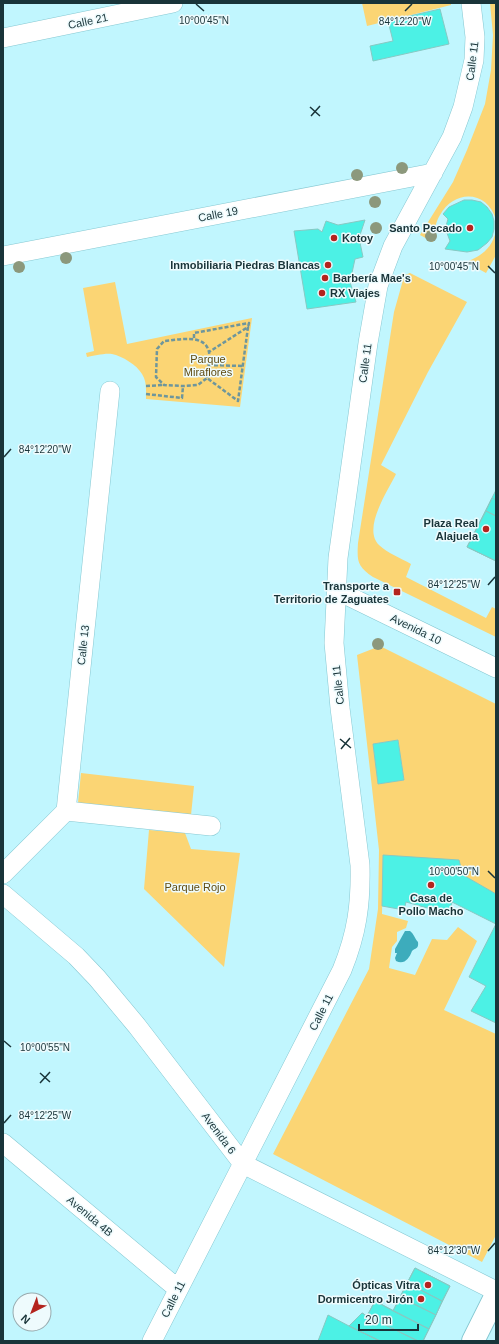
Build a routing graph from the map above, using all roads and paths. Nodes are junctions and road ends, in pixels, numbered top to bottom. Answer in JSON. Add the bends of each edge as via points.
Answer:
{"nodes":[{"id":1,"x":173,"y":3,"type":"edge"},
{"id":2,"x":471,"y":3,"type":"edge"},
{"id":3,"x":3,"y":38,"type":"edge"},
{"id":4,"x":433,"y":173,"type":"junction"},
{"id":5,"x":3,"y":256,"type":"edge"},
{"id":6,"x":248,"y":327,"type":"junction"},
{"id":7,"x":194,"y":338,"type":"junction"},
{"id":8,"x":209,"y":352,"type":"junction"},
{"id":9,"x":208,"y":365,"type":"junction"},
{"id":10,"x":243,"y":366,"type":"junction"},
{"id":11,"x":207,"y":378,"type":"junction"},
{"id":12,"x":164,"y":385,"type":"junction"},
{"id":13,"x":146,"y":386,"type":"dead end"},
{"id":14,"x":183,"y":386,"type":"junction"},
{"id":15,"x":110,"y":391,"type":"dead end"},
{"id":16,"x":146,"y":394,"type":"dead end"},
{"id":17,"x":336,"y":590,"type":"junction"},
{"id":18,"x":496,"y":668,"type":"edge"},
{"id":19,"x":66,"y":811,"type":"junction"},
{"id":20,"x":210,"y":826,"type":"dead end"},
{"id":21,"x":3,"y":874,"type":"edge"},
{"id":22,"x":3,"y":894,"type":"edge"},
{"id":23,"x":3,"y":1143,"type":"edge"},
{"id":24,"x":242,"y":1164,"type":"junction"},
{"id":25,"x":178,"y":1289,"type":"junction"},
{"id":26,"x":496,"y":1291,"type":"edge"},
{"id":27,"x":496,"y":1295,"type":"edge"},
{"id":28,"x":152,"y":1341,"type":"edge"},
{"id":29,"x":473,"y":1341,"type":"edge"}],
"edges":[{"from":1,"to":3,"type":"street","name":"Calle 21"},
{"from":2,"to":4,"type":"street","name":"Calle 11","via":[[475,37],[474,60],[463,107],[452,137]]},
{"from":4,"to":5,"type":"street","name":"Calle 19"},
{"from":4,"to":17,"type":"street","name":"Calle 11","via":[[393,246],[378,286],[338,558]]},
{"from":6,"to":7,"type":"path","via":[[249,323],[194,333]]},
{"from":6,"to":8,"type":"path"},
{"from":6,"to":10,"type":"path"},
{"from":7,"to":8,"type":"path","via":[[204,344]]},
{"from":7,"to":12,"type":"path","via":[[164,341],[157,349],[156,377]]},
{"from":8,"to":9,"type":"path"},
{"from":9,"to":10,"type":"path"},
{"from":9,"to":11,"type":"path"},
{"from":10,"to":11,"type":"path","via":[[238,401]]},
{"from":11,"to":14,"type":"path","via":[[198,385]]},
{"from":12,"to":13,"type":"path"},
{"from":12,"to":14,"type":"path"},
{"from":14,"to":16,"type":"path","via":[[182,398]]},
{"from":15,"to":19,"type":"street","name":"Calle 13"},
{"from":17,"to":18,"type":"street","name":"Avenida 10"},
{"from":17,"to":24,"type":"street","name":"Calle 11","via":[[334,643],[360,865],[357,928],[342,970]]},
{"from":19,"to":20,"type":"street"},
{"from":19,"to":21,"type":"street"},
{"from":22,"to":24,"type":"street","name":"Avenida 6","via":[[76,956],[97,978],[137,1026]]},
{"from":23,"to":25,"type":"street","name":"Avenida 4B"},
{"from":24,"to":25,"type":"street","name":"Calle 11"},
{"from":24,"to":26,"type":"street","name":"Avenida 6"},
{"from":25,"to":28,"type":"street","name":"Calle 11"},
{"from":27,"to":29,"type":"main road"}]}
